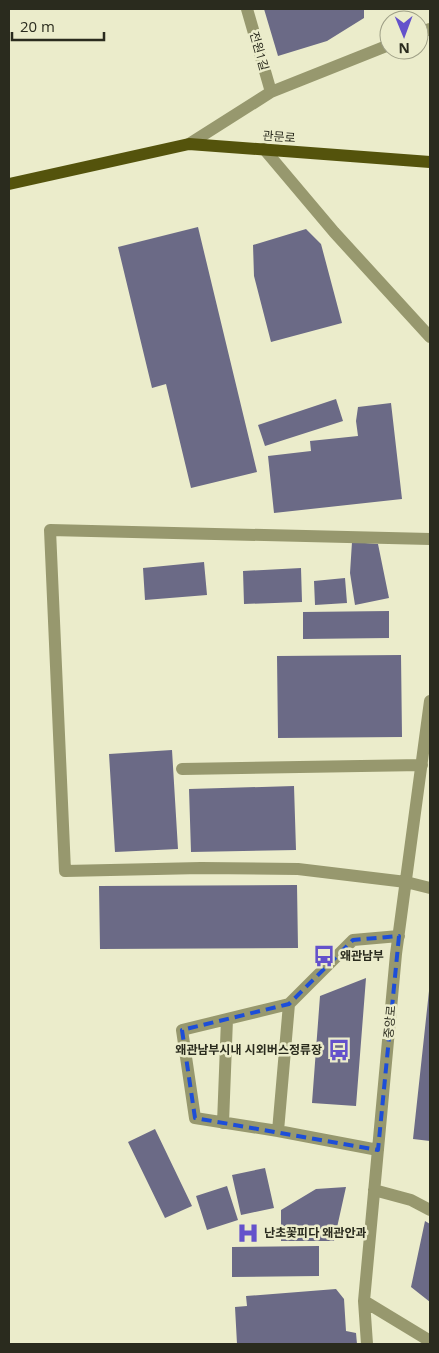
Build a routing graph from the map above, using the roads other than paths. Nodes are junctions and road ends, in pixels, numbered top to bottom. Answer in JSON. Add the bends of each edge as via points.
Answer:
{"nodes":[{"id":1,"x":247,"y":9,"type":"edge"},
{"id":2,"x":379,"y":49,"type":"edge"},
{"id":3,"x":271,"y":92,"type":"junction"},
{"id":4,"x":189,"y":144,"type":"junction"},
{"id":5,"x":264,"y":149,"type":"junction"},
{"id":6,"x":430,"y":162,"type":"edge"},
{"id":7,"x":9,"y":184,"type":"edge"},
{"id":8,"x":430,"y":337,"type":"edge"},
{"id":9,"x":430,"y":539,"type":"edge"},
{"id":10,"x":430,"y":701,"type":"edge"},
{"id":11,"x":422,"y":765,"type":"junction"},
{"id":12,"x":182,"y":770,"type":"dead end"},
{"id":13,"x":406,"y":882,"type":"junction"},
{"id":14,"x":430,"y":888,"type":"edge"},
{"id":15,"x":399,"y":936,"type":"junction"},
{"id":16,"x":289,"y":1004,"type":"junction"},
{"id":17,"x":227,"y":1019,"type":"junction"},
{"id":18,"x":223,"y":1123,"type":"junction"},
{"id":19,"x":278,"y":1131,"type":"junction"},
{"id":20,"x":378,"y":1150,"type":"junction"},
{"id":21,"x":374,"y":1190,"type":"junction"},
{"id":22,"x":430,"y":1210,"type":"edge"},
{"id":23,"x":364,"y":1301,"type":"junction"},
{"id":24,"x":430,"y":1341,"type":"edge"},
{"id":25,"x":367,"y":1344,"type":"edge"}],
"edges":[{"from":1,"to":3,"type":"street","name":"전원1길"},
{"from":2,"to":3,"type":"street"},
{"from":3,"to":4,"type":"street"},
{"from":4,"to":5,"type":"main road","name":"관문로"},
{"from":4,"to":7,"type":"main road","name":"관문로"},
{"from":5,"to":6,"type":"main road","name":"관문로"},
{"from":5,"to":8,"type":"street"},
{"from":9,"to":13,"type":"street","via":[[50,530],[65,872],[298,869]]},
{"from":10,"to":11,"type":"street","name":"중앙로"},
{"from":11,"to":12,"type":"street"},
{"from":11,"to":13,"type":"street","name":"중앙로"},
{"from":13,"to":14,"type":"street"},
{"from":13,"to":15,"type":"street","name":"중앙로"},
{"from":15,"to":16,"type":"street","via":[[353,940]]},
{"from":15,"to":20,"type":"street","name":"중앙로"},
{"from":16,"to":17,"type":"street"},
{"from":16,"to":19,"type":"street"},
{"from":17,"to":18,"type":"street"},
{"from":17,"to":18,"type":"street","via":[[182,1030],[195,1118]]},
{"from":18,"to":19,"type":"street"},
{"from":19,"to":20,"type":"street"},
{"from":20,"to":21,"type":"street","name":"중앙로"},
{"from":21,"to":22,"type":"street","via":[[411,1200]]},
{"from":21,"to":23,"type":"street","name":"중앙로"},
{"from":23,"to":24,"type":"street"},
{"from":23,"to":25,"type":"street","name":"중앙로"}]}
